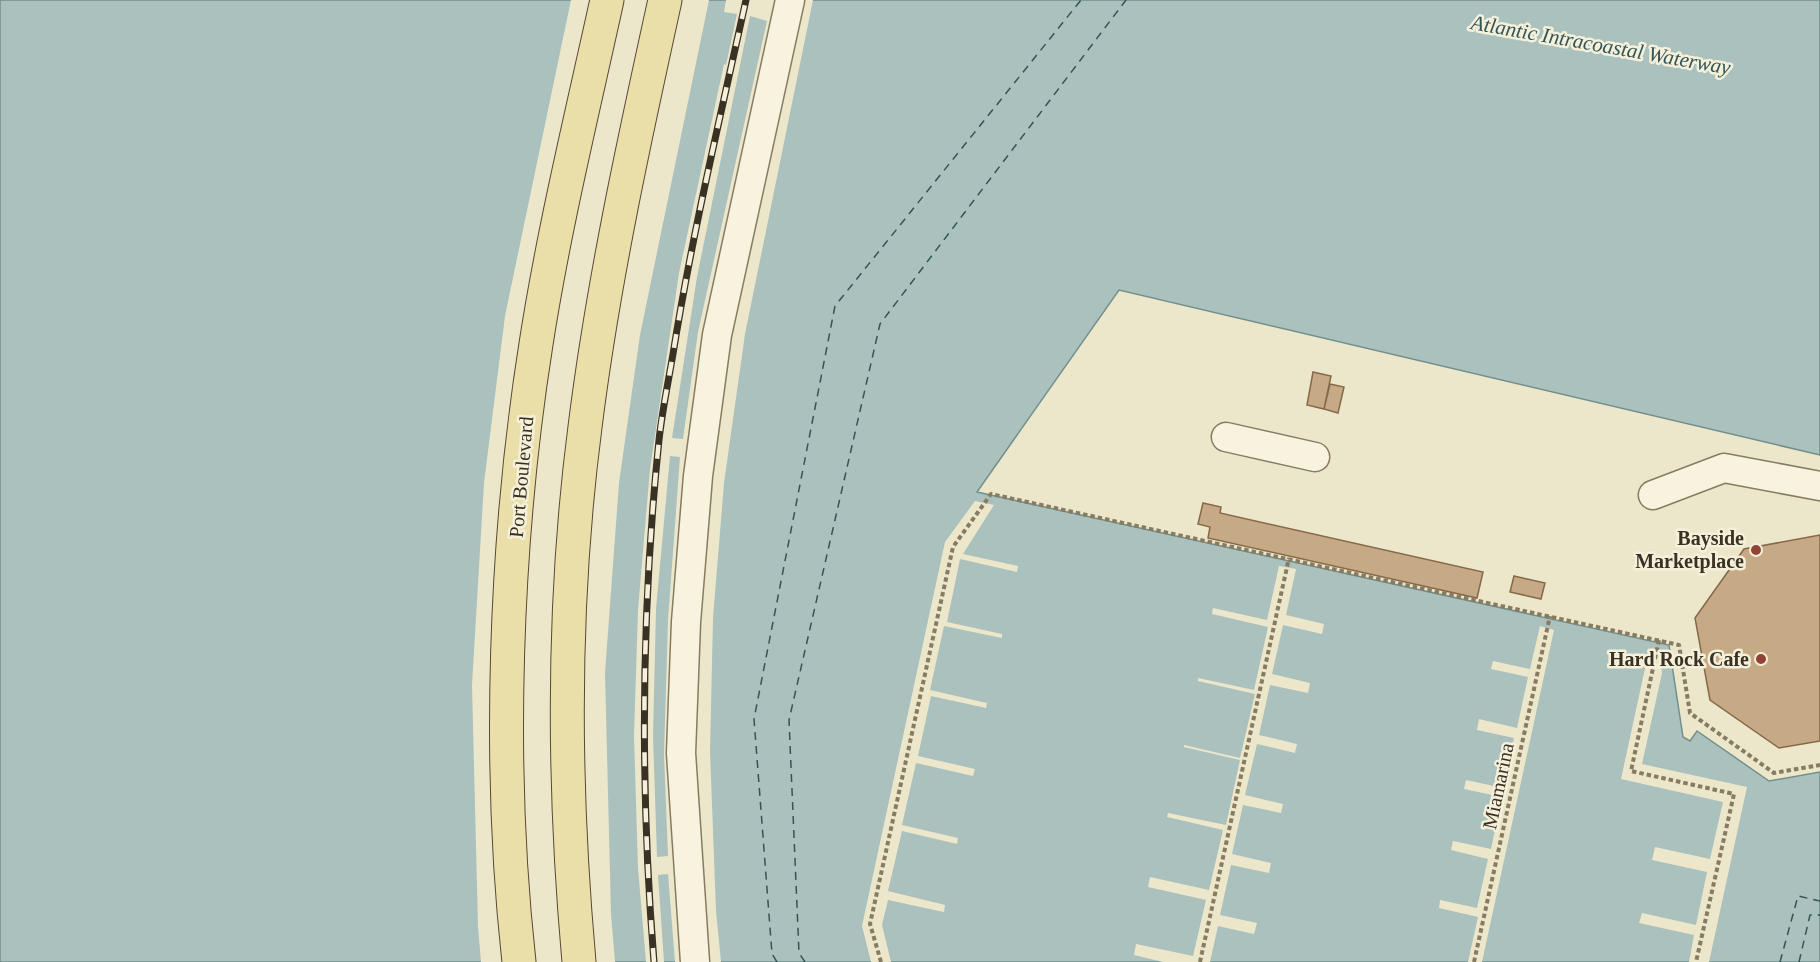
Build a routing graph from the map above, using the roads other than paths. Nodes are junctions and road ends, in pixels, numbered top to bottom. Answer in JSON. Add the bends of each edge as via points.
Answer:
{"nodes":[{"id":1,"x":607,"y":0,"type":"edge"},
{"id":2,"x":665,"y":0,"type":"edge"},
{"id":3,"x":790,"y":0,"type":"edge"},
{"id":4,"x":1226,"y":437,"type":"dead end"},
{"id":5,"x":1315,"y":456,"type":"dead end"},
{"id":6,"x":1820,"y":486,"type":"edge"},
{"id":7,"x":1653,"y":495,"type":"dead end"},
{"id":8,"x":519,"y":962,"type":"edge"},
{"id":9,"x":579,"y":962,"type":"edge"},
{"id":10,"x":694,"y":962,"type":"edge"}],
"edges":[{"from":1,"to":8,"type":"main road","name":"Port Boulevard","via":[[541,315],[518,502],[508,745]]},
{"from":2,"to":9,"type":"main road","via":[[598,333],[578,489],[568,762]]},
{"from":3,"to":10,"type":"street","via":[[717,335],[698,476],[686,622],[681,753]]},
{"from":4,"to":5,"type":"street"},
{"from":6,"to":7,"type":"street","via":[[1724,468]]}]}
